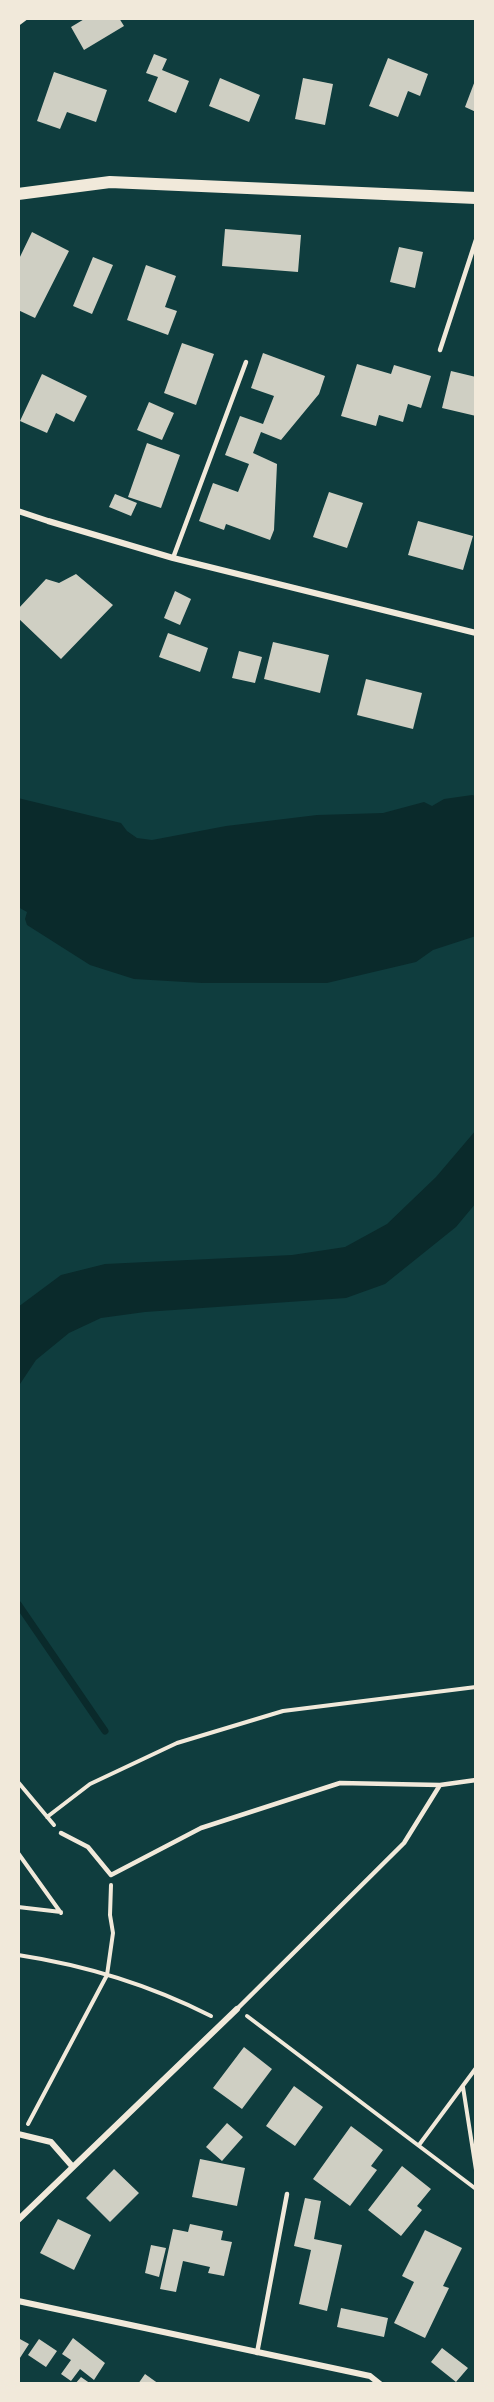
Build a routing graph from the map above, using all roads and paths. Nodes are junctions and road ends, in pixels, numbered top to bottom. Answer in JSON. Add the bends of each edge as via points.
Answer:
{"nodes":[{"id":1,"x":26,"y":18,"type":"edge"},
{"id":2,"x":18,"y":24,"type":"edge"},
{"id":3,"x":18,"y":194,"type":"edge"},
{"id":4,"x":476,"y":198,"type":"edge"},
{"id":5,"x":476,"y":240,"type":"edge"},
{"id":6,"x":440,"y":350,"type":"dead end"},
{"id":7,"x":246,"y":362,"type":"dead end"},
{"id":8,"x":18,"y":511,"type":"edge"},
{"id":9,"x":173,"y":558,"type":"junction"},
{"id":10,"x":476,"y":633,"type":"edge"},
{"id":11,"x":476,"y":1687,"type":"edge"},
{"id":12,"x":476,"y":1780,"type":"edge"},
{"id":13,"x":18,"y":1782,"type":"edge"},
{"id":14,"x":440,"y":1785,"type":"junction"},
{"id":15,"x":47,"y":1817,"type":"junction"},
{"id":16,"x":61,"y":1833,"type":"joint"},
{"id":17,"x":18,"y":1853,"type":"edge"},
{"id":18,"x":111,"y":1875,"type":"junction"},
{"id":19,"x":18,"y":1907,"type":"edge"},
{"id":20,"x":18,"y":1955,"type":"edge"},
{"id":21,"x":107,"y":1976,"type":"junction"},
{"id":22,"x":237,"y":2009,"type":"junction"},
{"id":23,"x":223,"y":2022,"type":"junction"},
{"id":24,"x":476,"y":2068,"type":"edge"},
{"id":25,"x":463,"y":2087,"type":"junction"},
{"id":26,"x":20,"y":2134,"type":"edge"},
{"id":27,"x":419,"y":2145,"type":"junction"},
{"id":28,"x":72,"y":2166,"type":"junction"},
{"id":29,"x":476,"y":2170,"type":"edge"},
{"id":30,"x":476,"y":2189,"type":"edge"},
{"id":31,"x":287,"y":2194,"type":"dead end"},
{"id":32,"x":18,"y":2220,"type":"edge"},
{"id":33,"x":18,"y":2301,"type":"edge"},
{"id":34,"x":257,"y":2353,"type":"junction"},
{"id":35,"x":380,"y":2384,"type":"edge"}],
"edges":[{"from":1,"to":2,"type":"path"},
{"from":3,"to":4,"type":"main road","via":[[110,182]]},
{"from":5,"to":6,"type":"lane"},
{"from":7,"to":9,"type":"lane"},
{"from":8,"to":9,"type":"street"},
{"from":9,"to":10,"type":"street"},
{"from":11,"to":15,"type":"path","via":[[283,1712],[177,1743],[90,1784]]},
{"from":12,"to":14,"type":"lane"},
{"from":13,"to":15,"type":"path"},
{"from":14,"to":18,"type":"lane","via":[[340,1783],[201,1828]]},
{"from":14,"to":22,"type":"lane","via":[[404,1843]]},
{"from":15,"to":16,"type":"path"},
{"from":16,"to":18,"type":"lane","via":[[88,1847]]},
{"from":17,"to":19,"type":"path","via":[[61,1912]]},
{"from":18,"to":21,"type":"path","via":[[113,1933]]},
{"from":20,"to":21,"type":"path"},
{"from":21,"to":23,"type":"path","via":[[185,2002]]},
{"from":21,"to":26,"type":"path"},
{"from":22,"to":23,"type":"street"},
{"from":22,"to":27,"type":"path"},
{"from":23,"to":28,"type":"street"},
{"from":24,"to":25,"type":"path"},
{"from":25,"to":27,"type":"path"},
{"from":25,"to":29,"type":"path"},
{"from":26,"to":28,"type":"street","via":[[51,2142]]},
{"from":27,"to":30,"type":"path"},
{"from":28,"to":32,"type":"street"},
{"from":31,"to":34,"type":"lane"},
{"from":33,"to":34,"type":"street"},
{"from":34,"to":35,"type":"street","via":[[370,2376]]}]}
